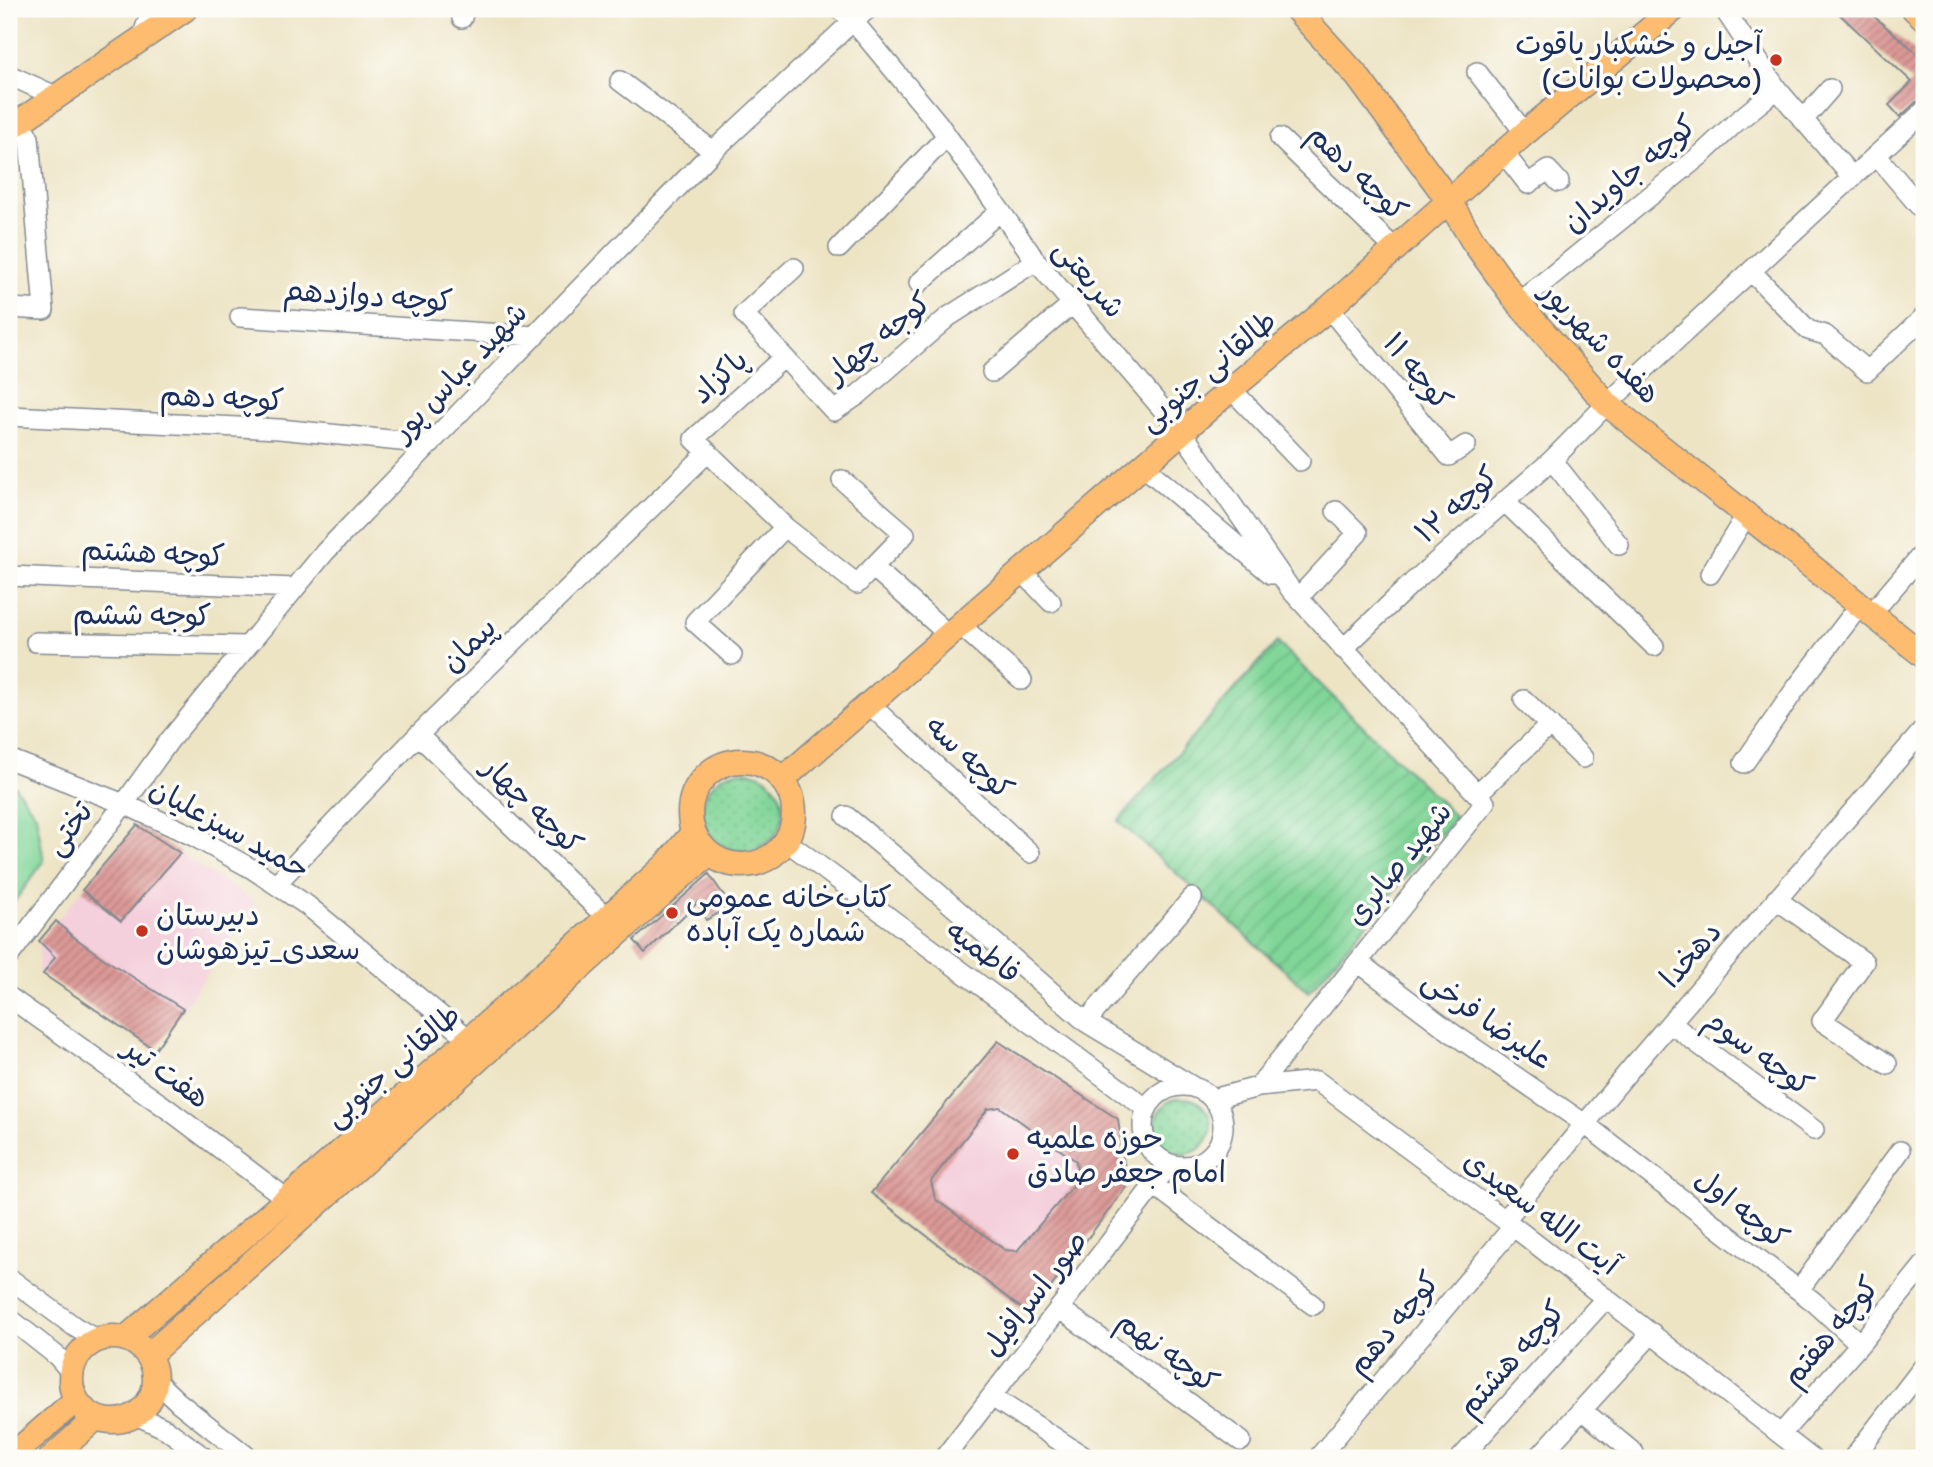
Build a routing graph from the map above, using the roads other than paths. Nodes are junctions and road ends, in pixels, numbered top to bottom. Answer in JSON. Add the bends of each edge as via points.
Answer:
{"nodes":[{"id":1,"x":152,"y":9,"type":"edge"},
{"id":2,"x":185,"y":9,"type":"edge"},
{"id":3,"x":868,"y":9,"type":"edge"},
{"id":4,"x":1296,"y":9,"type":"edge"},
{"id":5,"x":1674,"y":9,"type":"edge"},
{"id":6,"x":1724,"y":9,"type":"edge"},
{"id":7,"x":1914,"y":9,"type":"edge"},
{"id":8,"x":846,"y":15,"type":"edge"},
{"id":9,"x":1924,"y":18,"type":"edge"},
{"id":10,"x":142,"y":37,"type":"junction"},
{"id":11,"x":1477,"y":72,"type":"dead end"},
{"id":12,"x":9,"y":75,"type":"edge"},
{"id":13,"x":620,"y":80,"type":"dead end"},
{"id":14,"x":1777,"y":89,"type":"junction"},
{"id":15,"x":1830,"y":89,"type":"dead end"},
{"id":16,"x":55,"y":96,"type":"junction"},
{"id":17,"x":1924,"y":111,"type":"edge"},
{"id":18,"x":1803,"y":120,"type":"junction"},
{"id":19,"x":15,"y":125,"type":"edge"},
{"id":20,"x":1525,"y":133,"type":"junction"},
{"id":21,"x":947,"y":136,"type":"junction"},
{"id":22,"x":1280,"y":138,"type":"dead end"},
{"id":23,"x":713,"y":151,"type":"junction"},
{"id":24,"x":1503,"y":152,"type":"junction"},
{"id":25,"x":1876,"y":155,"type":"junction"},
{"id":26,"x":1852,"y":177,"type":"junction"},
{"id":27,"x":1559,"y":182,"type":"dead end"},
{"id":28,"x":1449,"y":201,"type":"junction"},
{"id":29,"x":1920,"y":206,"type":"dead end"},
{"id":30,"x":1000,"y":211,"type":"junction"},
{"id":31,"x":839,"y":248,"type":"dead end"},
{"id":32,"x":1394,"y":248,"type":"junction"},
{"id":33,"x":1036,"y":261,"type":"junction"},
{"id":34,"x":794,"y":268,"type":"dead end"},
{"id":35,"x":1751,"y":271,"type":"junction"},
{"id":36,"x":919,"y":283,"type":"dead end"},
{"id":37,"x":1518,"y":303,"type":"junction"},
{"id":38,"x":1072,"y":304,"type":"junction"},
{"id":39,"x":9,"y":308,"type":"edge"},
{"id":40,"x":1329,"y":308,"type":"junction"},
{"id":41,"x":240,"y":317,"type":"dead end"},
{"id":42,"x":1924,"y":317,"type":"edge"},
{"id":43,"x":535,"y":336,"type":"junction"},
{"id":44,"x":784,"y":357,"type":"junction"},
{"id":45,"x":992,"y":372,"type":"dead end"},
{"id":46,"x":1231,"y":389,"type":"junction"},
{"id":47,"x":1607,"y":404,"type":"junction"},
{"id":48,"x":9,"y":416,"type":"edge"},
{"id":49,"x":1182,"y":432,"type":"junction"},
{"id":50,"x":431,"y":444,"type":"junction"},
{"id":51,"x":701,"y":445,"type":"junction"},
{"id":52,"x":1466,"y":445,"type":"dead end"},
{"id":53,"x":1552,"y":460,"type":"junction"},
{"id":54,"x":1300,"y":461,"type":"dead end"},
{"id":55,"x":1143,"y":466,"type":"junction"},
{"id":56,"x":842,"y":480,"type":"dead end"},
{"id":57,"x":1504,"y":501,"type":"junction"},
{"id":58,"x":1336,"y":511,"type":"dead end"},
{"id":59,"x":1747,"y":514,"type":"junction"},
{"id":60,"x":785,"y":527,"type":"junction"},
{"id":61,"x":1619,"y":545,"type":"dead end"},
{"id":62,"x":1924,"y":552,"type":"edge"},
{"id":63,"x":873,"y":567,"type":"junction"},
{"id":64,"x":1021,"y":570,"type":"junction"},
{"id":65,"x":1710,"y":574,"type":"dead end"},
{"id":66,"x":9,"y":576,"type":"edge"},
{"id":67,"x":295,"y":588,"type":"junction"},
{"id":68,"x":1294,"y":594,"type":"junction"},
{"id":69,"x":1051,"y":602,"type":"dead end"},
{"id":70,"x":1866,"y":610,"type":"junction"},
{"id":71,"x":954,"y":630,"type":"junction"},
{"id":72,"x":36,"y":642,"type":"dead end"},
{"id":73,"x":247,"y":646,"type":"junction"},
{"id":74,"x":1654,"y":646,"type":"dead end"},
{"id":75,"x":1343,"y":649,"type":"junction"},
{"id":76,"x":732,"y":655,"type":"dead end"},
{"id":77,"x":1924,"y":656,"type":"edge"},
{"id":78,"x":1022,"y":680,"type":"dead end"},
{"id":79,"x":1524,"y":701,"type":"dead end"},
{"id":80,"x":869,"y":705,"type":"junction"},
{"id":81,"x":1550,"y":724,"type":"junction"},
{"id":82,"x":1924,"y":729,"type":"edge"},
{"id":83,"x":418,"y":735,"type":"junction"},
{"id":84,"x":1583,"y":758,"type":"dead end"},
{"id":85,"x":9,"y":759,"type":"edge"},
{"id":86,"x":1744,"y":762,"type":"dead end"},
{"id":87,"x":783,"y":779,"type":"junction"},
{"id":88,"x":1477,"y":794,"type":"junction"},
{"id":89,"x":124,"y":804,"type":"junction"},
{"id":90,"x":846,"y":816,"type":"dead end"},
{"id":91,"x":693,"y":833,"type":"junction"},
{"id":92,"x":786,"y":841,"type":"junction"},
{"id":93,"x":1030,"y":853,"type":"dead end"},
{"id":94,"x":710,"y":854,"type":"junction"},
{"id":95,"x":276,"y":884,"type":"junction"},
{"id":96,"x":1192,"y":898,"type":"dead end"},
{"id":97,"x":1776,"y":899,"type":"junction"},
{"id":98,"x":607,"y":918,"type":"junction"},
{"id":99,"x":9,"y":956,"type":"edge"},
{"id":100,"x":1358,"y":962,"type":"junction"},
{"id":101,"x":9,"y":997,"type":"edge"},
{"id":102,"x":1086,"y":1023,"type":"junction"},
{"id":103,"x":1670,"y":1023,"type":"junction"},
{"id":104,"x":469,"y":1038,"type":"junction"},
{"id":105,"x":1887,"y":1064,"type":"dead end"},
{"id":106,"x":1258,"y":1087,"type":"junction"},
{"id":107,"x":1195,"y":1088,"type":"junction"},
{"id":108,"x":1213,"y":1099,"type":"junction"},
{"id":109,"x":1147,"y":1109,"type":"junction"},
{"id":110,"x":1585,"y":1124,"type":"junction"},
{"id":111,"x":1814,"y":1130,"type":"dead end"},
{"id":112,"x":1900,"y":1151,"type":"dead end"},
{"id":113,"x":1170,"y":1164,"type":"junction"},
{"id":114,"x":1154,"y":1185,"type":"junction"},
{"id":115,"x":287,"y":1199,"type":"junction"},
{"id":116,"x":1509,"y":1224,"type":"junction"},
{"id":117,"x":1924,"y":1265,"type":"edge"},
{"id":118,"x":9,"y":1278,"type":"edge"},
{"id":119,"x":1799,"y":1290,"type":"junction"},
{"id":120,"x":1606,"y":1298,"type":"junction"},
{"id":121,"x":1313,"y":1305,"type":"dead end"},
{"id":122,"x":1059,"y":1308,"type":"junction"},
{"id":123,"x":9,"y":1318,"type":"edge"},
{"id":124,"x":1651,"y":1333,"type":"junction"},
{"id":125,"x":126,"y":1338,"type":"junction"},
{"id":126,"x":97,"y":1339,"type":"junction"},
{"id":127,"x":1860,"y":1343,"type":"junction"},
{"id":128,"x":149,"y":1355,"type":"junction"},
{"id":129,"x":1924,"y":1366,"type":"edge"},
{"id":130,"x":71,"y":1372,"type":"junction"},
{"id":131,"x":156,"y":1381,"type":"junction"},
{"id":132,"x":992,"y":1397,"type":"junction"},
{"id":133,"x":76,"y":1400,"type":"junction"},
{"id":134,"x":1582,"y":1410,"type":"junction"},
{"id":135,"x":136,"y":1415,"type":"junction"},
{"id":136,"x":96,"y":1418,"type":"junction"},
{"id":137,"x":1781,"y":1434,"type":"junction"},
{"id":138,"x":1241,"y":1441,"type":"dead end"},
{"id":139,"x":1634,"y":1453,"type":"dead end"},
{"id":140,"x":9,"y":1458,"type":"edge"},
{"id":141,"x":51,"y":1458,"type":"edge"},
{"id":142,"x":205,"y":1458,"type":"edge"},
{"id":143,"x":249,"y":1458,"type":"edge"},
{"id":144,"x":944,"y":1458,"type":"edge"},
{"id":145,"x":1086,"y":1458,"type":"edge"},
{"id":146,"x":1318,"y":1458,"type":"edge"},
{"id":147,"x":1461,"y":1458,"type":"edge"},
{"id":148,"x":1538,"y":1458,"type":"edge"},
{"id":149,"x":1811,"y":1458,"type":"edge"},
{"id":150,"x":1853,"y":1458,"type":"edge"}],
"edges":[{"from":1,"to":10,"type":"street"},
{"from":2,"to":10,"type":"main road"},
{"from":3,"to":8,"type":"street","name":"شهید عباس پور"},
{"from":4,"to":28,"type":"main road","name":"هفده شهریور","via":[[1357,76]]},
{"from":5,"to":20,"type":"main road","name":"طالقانی جنوبی"},
{"from":6,"to":14,"type":"street"},
{"from":7,"to":9,"type":"main road"},
{"from":8,"to":21,"type":"street","name":"شریعتی"},
{"from":8,"to":23,"type":"street","name":"شهید عباس پور"},
{"from":10,"to":16,"type":"main road"},
{"from":11,"to":20,"type":"street"},
{"from":12,"to":16,"type":"street"},
{"from":13,"to":23,"type":"street"},
{"from":14,"to":18,"type":"street"},
{"from":14,"to":37,"type":"street","name":"کوچه جاویدان"},
{"from":15,"to":18,"type":"street"},
{"from":16,"to":19,"type":"main road"},
{"from":17,"to":25,"type":"street","name":"کوچه ۱۲"},
{"from":18,"to":26,"type":"street"},
{"from":19,"to":39,"type":"street","via":[[29,138],[44,310]]},
{"from":20,"to":24,"type":"main road","name":"طالقانی جنوبی"},
{"from":21,"to":30,"type":"street","name":"شریعتی"},
{"from":21,"to":31,"type":"street"},
{"from":22,"to":32,"type":"street","name":"کوچه دهم"},
{"from":23,"to":43,"type":"street","name":"شهید عباس پور"},
{"from":24,"to":27,"type":"street","via":[[1528,184],[1548,170]]},
{"from":24,"to":28,"type":"main road","name":"طالقانی جنوبی"},
{"from":25,"to":26,"type":"street","name":"کوچه ۱۲"},
{"from":25,"to":29,"type":"street"},
{"from":26,"to":35,"type":"street","name":"کوچه ۱۲"},
{"from":28,"to":32,"type":"main road","name":"طالقانی جنوبی"},
{"from":28,"to":37,"type":"main road","name":"هفده شهریور"},
{"from":30,"to":33,"type":"street","name":"شریعتی"},
{"from":30,"to":36,"type":"street"},
{"from":32,"to":40,"type":"main road","name":"طالقانی جنوبی"},
{"from":33,"to":38,"type":"street","name":"شریعتی"},
{"from":33,"to":44,"type":"street","name":"کوجه چهار","via":[[948,317],[834,411]]},
{"from":34,"to":44,"type":"street","name":"کوجه چهار","via":[[744,314]]},
{"from":35,"to":42,"type":"street","via":[[1808,330],[1825,335],[1867,371]]},
{"from":35,"to":47,"type":"street","name":"کوچه ۱۲"},
{"from":37,"to":47,"type":"main road","name":"هفده شهریور"},
{"from":38,"to":45,"type":"street"},
{"from":38,"to":49,"type":"street","name":"شریعتی"},
{"from":40,"to":46,"type":"main road","name":"طالقانی جنوبی"},
{"from":40,"to":52,"type":"street","name":"کوچه ۱۱","via":[[1449,456]]},
{"from":41,"to":43,"type":"street","name":"کوچه دوازدهم"},
{"from":43,"to":50,"type":"street","name":"شهید عباس پور"},
{"from":44,"to":51,"type":"street","name":"پاکزاد"},
{"from":46,"to":49,"type":"main road","name":"طالقانی جنوبی"},
{"from":46,"to":54,"type":"street"},
{"from":47,"to":53,"type":"street","name":"کوچه ۱۲"},
{"from":47,"to":59,"type":"main road","name":"هفده شهریور"},
{"from":48,"to":50,"type":"street","name":"کوچه دهم","via":[[279,429]]},
{"from":49,"to":55,"type":"main road","name":"طالقانی جنوبی"},
{"from":49,"to":68,"type":"street","name":"شریعتی"},
{"from":50,"to":67,"type":"street","name":"شهید عباس پور"},
{"from":51,"to":60,"type":"street"},
{"from":51,"to":83,"type":"street","name":"پیمان"},
{"from":53,"to":57,"type":"street","name":"کوچه ۱۲"},
{"from":53,"to":61,"type":"street"},
{"from":55,"to":64,"type":"main road","name":"طالقانی جنوبی"},
{"from":55,"to":68,"type":"street"},
{"from":56,"to":63,"type":"street","via":[[905,534]]},
{"from":57,"to":74,"type":"street"},
{"from":57,"to":75,"type":"street","name":"کوچه ۱۲"},
{"from":58,"to":68,"type":"street","via":[[1358,533]]},
{"from":59,"to":65,"type":"street"},
{"from":59,"to":70,"type":"main road","name":"هفده شهریور"},
{"from":60,"to":63,"type":"street","via":[[857,584]]},
{"from":60,"to":76,"type":"street","via":[[695,622]]},
{"from":62,"to":70,"type":"street"},
{"from":63,"to":71,"type":"street"},
{"from":64,"to":69,"type":"street"},
{"from":64,"to":71,"type":"main road","name":"طالقانی جنوبی"},
{"from":66,"to":67,"type":"street","name":"کوچه هشتم"},
{"from":67,"to":73,"type":"street","name":"شهید عباس پور"},
{"from":68,"to":75,"type":"street","name":"شهید صابری"},
{"from":70,"to":77,"type":"main road","name":"هفده شهریور"},
{"from":70,"to":86,"type":"street","via":[[1794,691]]},
{"from":71,"to":78,"type":"street"},
{"from":71,"to":80,"type":"main road","name":"طالقانی جنوبی"},
{"from":72,"to":73,"type":"street","name":"کوجه ششم"},
{"from":73,"to":89,"type":"street","name":"شهید عباس پور"},
{"from":75,"to":88,"type":"street","name":"شهید صابری"},
{"from":79,"to":81,"type":"street"},
{"from":80,"to":87,"type":"main road","name":"طالقانی جنوبی"},
{"from":80,"to":93,"type":"street","name":"کوچه سه"},
{"from":81,"to":84,"type":"street"},
{"from":81,"to":88,"type":"street"},
{"from":82,"to":97,"type":"street","name":"دهخدا"},
{"from":83,"to":95,"type":"street","name":"پیمان"},
{"from":83,"to":98,"type":"street","name":"کوچه چهار"},
{"from":85,"to":89,"type":"street","name":"حمید سبزعلیان"},
{"from":87,"to":91,"type":"main road","via":[[770,768],[738,760],[708,772],[690,800]]},
{"from":87,"to":92,"type":"main road","via":[[794,809]]},
{"from":88,"to":100,"type":"street","name":"شهید صابری","via":[[1485,803]]},
{"from":89,"to":95,"type":"street","name":"حمید سبزعلیان","via":[[193,836]]},
{"from":89,"to":99,"type":"street","name":"تختی"},
{"from":90,"to":102,"type":"street","name":"فاطمیه"},
{"from":91,"to":94,"type":"main road"},
{"from":91,"to":98,"type":"main road","name":"طالقانی جنوبی","via":[[666,865]]},
{"from":92,"to":94,"type":"main road","via":[[774,854],[742,865]]},
{"from":92,"to":109,"type":"street","name":"فاطمیه"},
{"from":94,"to":128,"type":"main road","name":"طالقانی جنوبی"},
{"from":95,"to":104,"type":"street","name":"حمید سبزعلیان"},
{"from":96,"to":102,"type":"street"},
{"from":97,"to":103,"type":"street","name":"دهخدا"},
{"from":97,"to":105,"type":"street","via":[[1864,962],[1822,1021]]},
{"from":98,"to":104,"type":"main road","name":"طالقانی جنوبی"},
{"from":100,"to":106,"type":"street","name":"شهید صابری"},
{"from":100,"to":110,"type":"street","name":"علیرضا فرخی"},
{"from":101,"to":115,"type":"street","name":"هفت تیر"},
{"from":102,"to":107,"type":"street","name":"فاطمیه"},
{"from":103,"to":110,"type":"street","name":"دهخدا"},
{"from":103,"to":111,"type":"street","name":"کوچه سوم"},
{"from":104,"to":115,"type":"main road","name":"طالقانی جنوبی"},
{"from":106,"to":108,"type":"street","name":"آیت الله سعیدی"},
{"from":106,"to":116,"type":"street","name":"آیت الله سعیدی","via":[[1317,1082]]},
{"from":107,"to":108,"type":"street"},
{"from":107,"to":109,"type":"street","via":[[1162,1092]]},
{"from":108,"to":113,"type":"street","via":[[1223,1123],[1217,1148],[1196,1164]]},
{"from":109,"to":113,"type":"street","via":[[1143,1122],[1149,1147]]},
{"from":110,"to":116,"type":"street","name":"دهخدا"},
{"from":110,"to":119,"type":"street","name":"کوچه اول"},
{"from":112,"to":119,"type":"street"},
{"from":113,"to":114,"type":"street","name":"صور اسرافیل"},
{"from":114,"to":121,"type":"street"},
{"from":114,"to":122,"type":"street","name":"صور اسرافیل"},
{"from":115,"to":125,"type":"main road","name":"طالقانی جنوبی"},
{"from":116,"to":120,"type":"street","name":"آیت الله سعیدی"},
{"from":116,"to":146,"type":"street","name":"کوچه دهم"},
{"from":117,"to":127,"type":"street","name":"کوچه هفتم"},
{"from":118,"to":126,"type":"street"},
{"from":119,"to":127,"type":"street","name":"کوچه اول"},
{"from":120,"to":124,"type":"street","name":"آیت الله سعیدی"},
{"from":120,"to":147,"type":"street","name":"کوچه هشتم"},
{"from":122,"to":132,"type":"street","name":"صور اسرافیل"},
{"from":122,"to":138,"type":"street","name":"کوچه نهم"},
{"from":123,"to":130,"type":"street"},
{"from":124,"to":134,"type":"street"},
{"from":124,"to":137,"type":"street","name":"آیت الله سعیدی"},
{"from":125,"to":126,"type":"main road"},
{"from":125,"to":128,"type":"main road"},
{"from":126,"to":130,"type":"main road","via":[[76,1358]]},
{"from":127,"to":137,"type":"street","name":"کوچه هفتم"},
{"from":128,"to":131,"type":"main road"},
{"from":129,"to":150,"type":"street"},
{"from":130,"to":133,"type":"main road"},
{"from":131,"to":135,"type":"main road","via":[[146,1406]]},
{"from":131,"to":143,"type":"street"},
{"from":132,"to":144,"type":"street","name":"صور اسرافیل"},
{"from":132,"to":145,"type":"street"},
{"from":133,"to":136,"type":"main road"},
{"from":133,"to":140,"type":"main road"},
{"from":134,"to":139,"type":"street"},
{"from":134,"to":148,"type":"street"},
{"from":135,"to":136,"type":"main road","via":[[110,1421]]},
{"from":135,"to":142,"type":"street","via":[[166,1429]]},
{"from":136,"to":141,"type":"main road"},
{"from":137,"to":149,"type":"street","name":"آیت الله سعیدی"}]}
